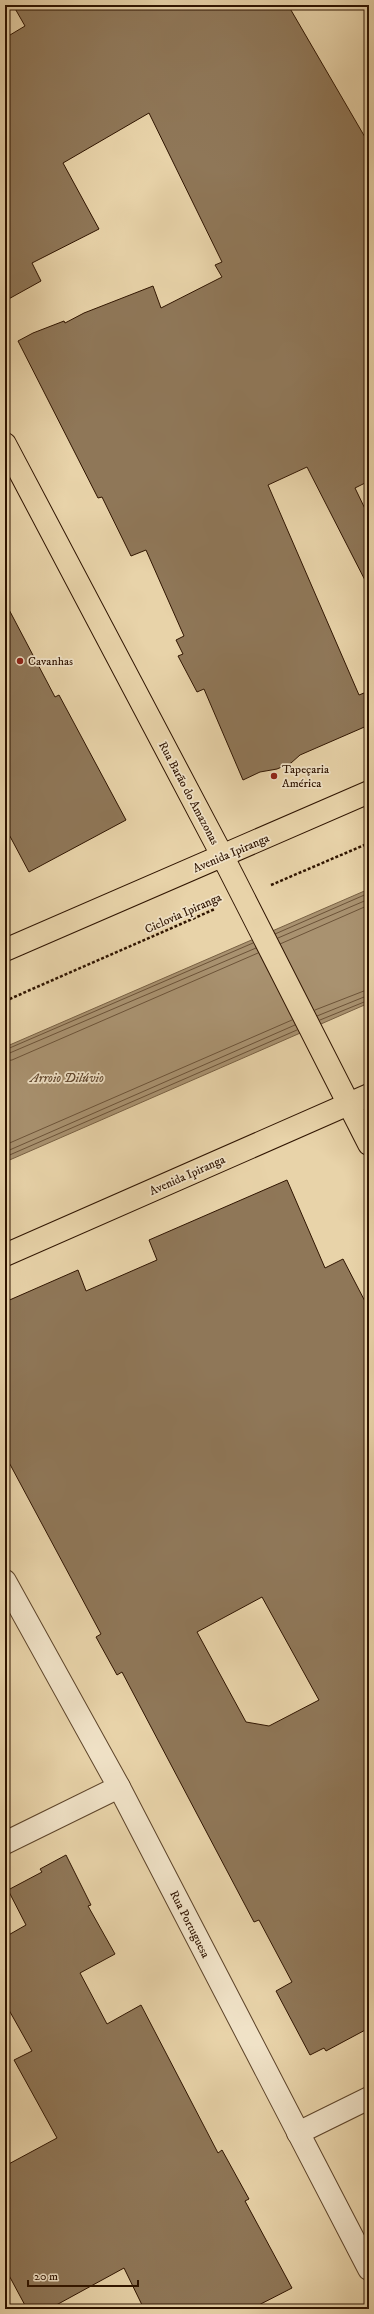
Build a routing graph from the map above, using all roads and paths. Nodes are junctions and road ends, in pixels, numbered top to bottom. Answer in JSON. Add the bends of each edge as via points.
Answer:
{"nodes":[{"id":1,"x":5,"y":444,"type":"edge"},
{"id":2,"x":369,"y":792,"type":"edge"},
{"id":3,"x":369,"y":843,"type":"edge"},
{"id":4,"x":223,"y":857,"type":"junction"},
{"id":5,"x":246,"y":903,"type":"junction"},
{"id":6,"x":5,"y":950,"type":"edge"},
{"id":7,"x":5,"y":1001,"type":"edge"},
{"id":8,"x":369,"y":1095,"type":"edge"},
{"id":9,"x":348,"y":1104,"type":"junction"},
{"id":10,"x":369,"y":1144,"type":"edge"},
{"id":11,"x":5,"y":1255,"type":"edge"},
{"id":12,"x":5,"y":1581,"type":"edge"},
{"id":13,"x":119,"y":1787,"type":"junction"},
{"id":14,"x":5,"y":1843,"type":"edge"},
{"id":15,"x":369,"y":2098,"type":"edge"},
{"id":16,"x":298,"y":2133,"type":"junction"},
{"id":17,"x":369,"y":2269,"type":"edge"}],
"edges":[{"from":1,"to":4,"type":"main road","name":"Rua Barão do Amazonas"},
{"from":2,"to":4,"type":"main road","name":"Avenida Ipiranga"},
{"from":3,"to":5,"type":"path","name":"Ciclovia Ipiranga"},
{"from":4,"to":5,"type":"main road","name":"Rua Barão do Amazonas"},
{"from":4,"to":6,"type":"main road","name":"Avenida Ipiranga"},
{"from":5,"to":7,"type":"path","name":"Ciclovia Ipiranga"},
{"from":5,"to":9,"type":"main road","name":"Rua Barão do Amazonas"},
{"from":8,"to":9,"type":"main road","name":"Avenida Ipiranga"},
{"from":9,"to":10,"type":"main road","name":"Rua Barão do Amazonas"},
{"from":9,"to":11,"type":"main road","name":"Avenida Ipiranga"},
{"from":12,"to":13,"type":"street","name":"Rua Portuguesa"},
{"from":13,"to":14,"type":"street"},
{"from":13,"to":16,"type":"street","name":"Rua Portuguesa"},
{"from":15,"to":16,"type":"street"},
{"from":16,"to":17,"type":"street","name":"Rua Portuguesa"}]}
